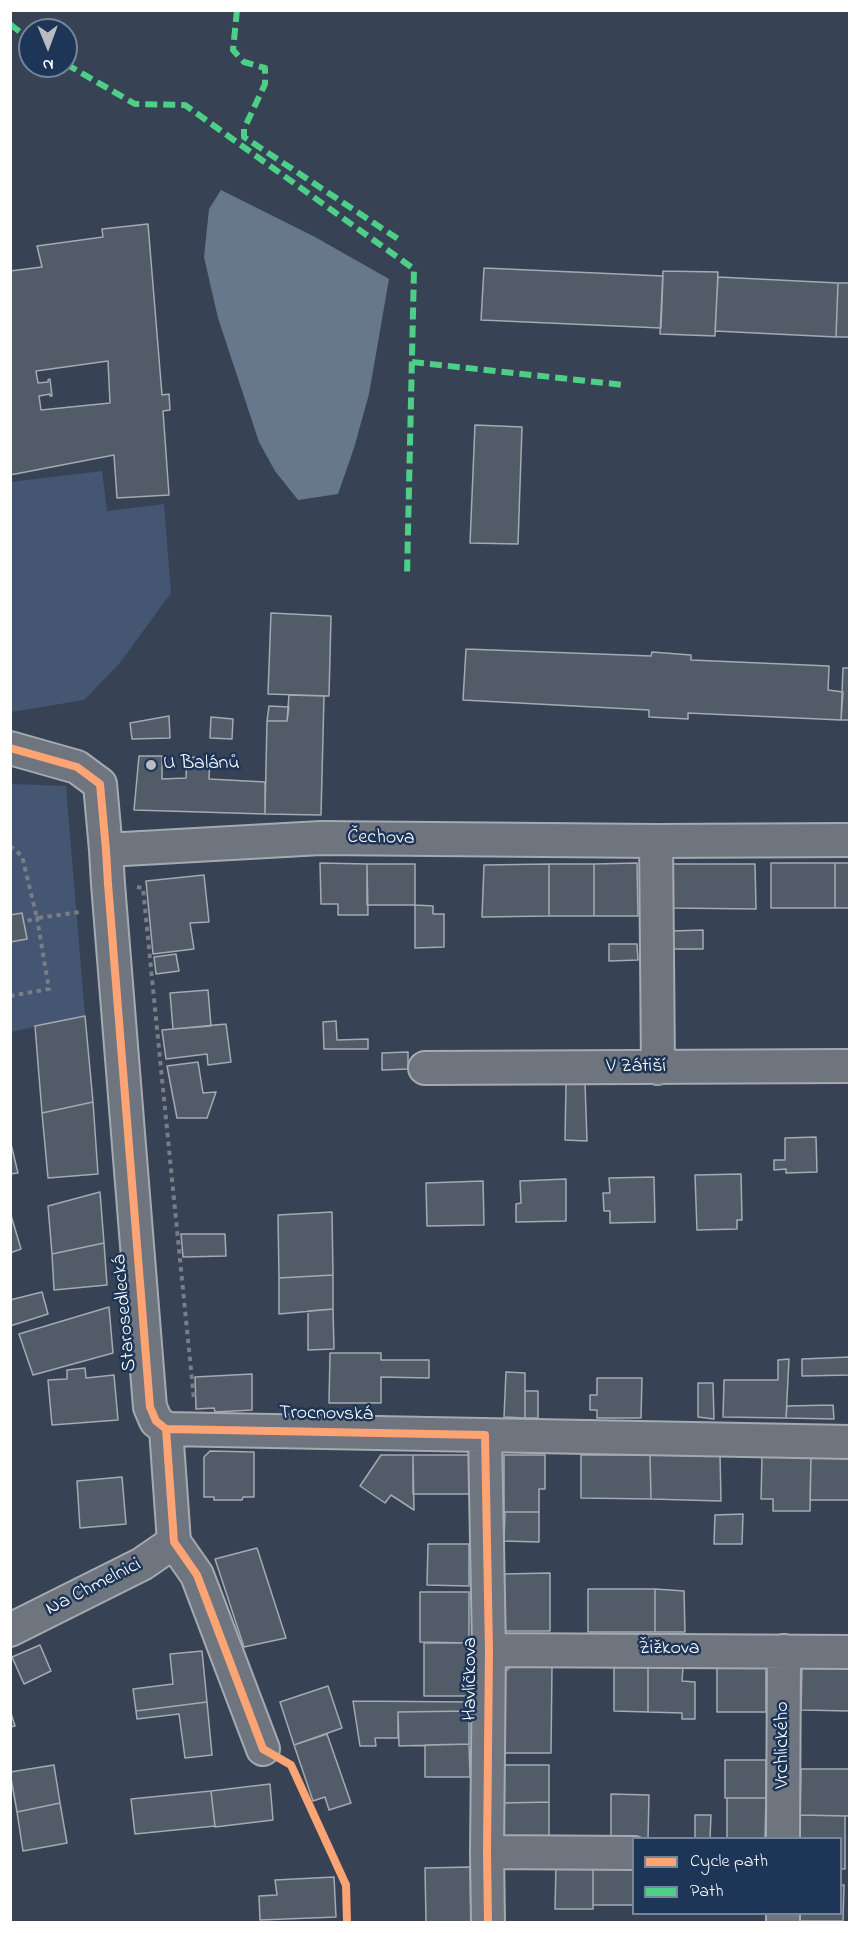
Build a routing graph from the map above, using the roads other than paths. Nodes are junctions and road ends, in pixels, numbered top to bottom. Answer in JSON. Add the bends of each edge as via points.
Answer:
{"nodes":[{"id":1,"x":10,"y":748,"type":"edge"},
{"id":2,"x":849,"y":840,"type":"edge"},
{"id":3,"x":656,"y":842,"type":"junction"},
{"id":4,"x":106,"y":850,"type":"junction"},
{"id":5,"x":847,"y":1066,"type":"dead end"},
{"id":6,"x":425,"y":1068,"type":"dead end"},
{"id":7,"x":658,"y":1068,"type":"junction"},
{"id":8,"x":166,"y":1429,"type":"junction"},
{"id":9,"x":486,"y":1435,"type":"junction"},
{"id":10,"x":849,"y":1442,"type":"edge"},
{"id":11,"x":174,"y":1542,"type":"junction"},
{"id":12,"x":10,"y":1630,"type":"edge"},
{"id":13,"x":489,"y":1650,"type":"junction"},
{"id":14,"x":784,"y":1651,"type":"junction"},
{"id":15,"x":849,"y":1652,"type":"edge"},
{"id":16,"x":263,"y":1749,"type":"road end"},
{"id":17,"x":783,"y":1837,"type":"edge"},
{"id":18,"x":487,"y":1852,"type":"junction"},
{"id":19,"x":632,"y":1853,"type":"edge"},
{"id":20,"x":489,"y":1923,"type":"edge"}],
"edges":[{"from":1,"to":4,"type":"street","name":"Starosedlecká","via":[[77,767],[100,784]]},
{"from":2,"to":3,"type":"street","name":"Čechova"},
{"from":3,"to":4,"type":"street","name":"Čechova","via":[[321,838]]},
{"from":3,"to":7,"type":"street"},
{"from":4,"to":8,"type":"street","name":"Starosedlecká","via":[[150,1407],[156,1421]]},
{"from":5,"to":7,"type":"street","name":"V Zátiší"},
{"from":6,"to":7,"type":"street","name":"V Zátiší"},
{"from":8,"to":9,"type":"street","name":"Trocnovská"},
{"from":8,"to":11,"type":"street","name":"Starosedlecká"},
{"from":9,"to":10,"type":"street","name":"Trocnovská"},
{"from":9,"to":13,"type":"street","name":"Havlíčkova"},
{"from":11,"to":12,"type":"street","name":"Na Chmelnici","via":[[142,1564]]},
{"from":11,"to":16,"type":"street","via":[[197,1575]]},
{"from":13,"to":14,"type":"street","name":"Žižkova"},
{"from":13,"to":18,"type":"street","name":"Havlíčkova"},
{"from":14,"to":15,"type":"street","name":"Žižkova"},
{"from":14,"to":17,"type":"street","name":"Vrchlického"},
{"from":18,"to":19,"type":"street"},
{"from":18,"to":20,"type":"street","name":"Havlíčkova"}]}
